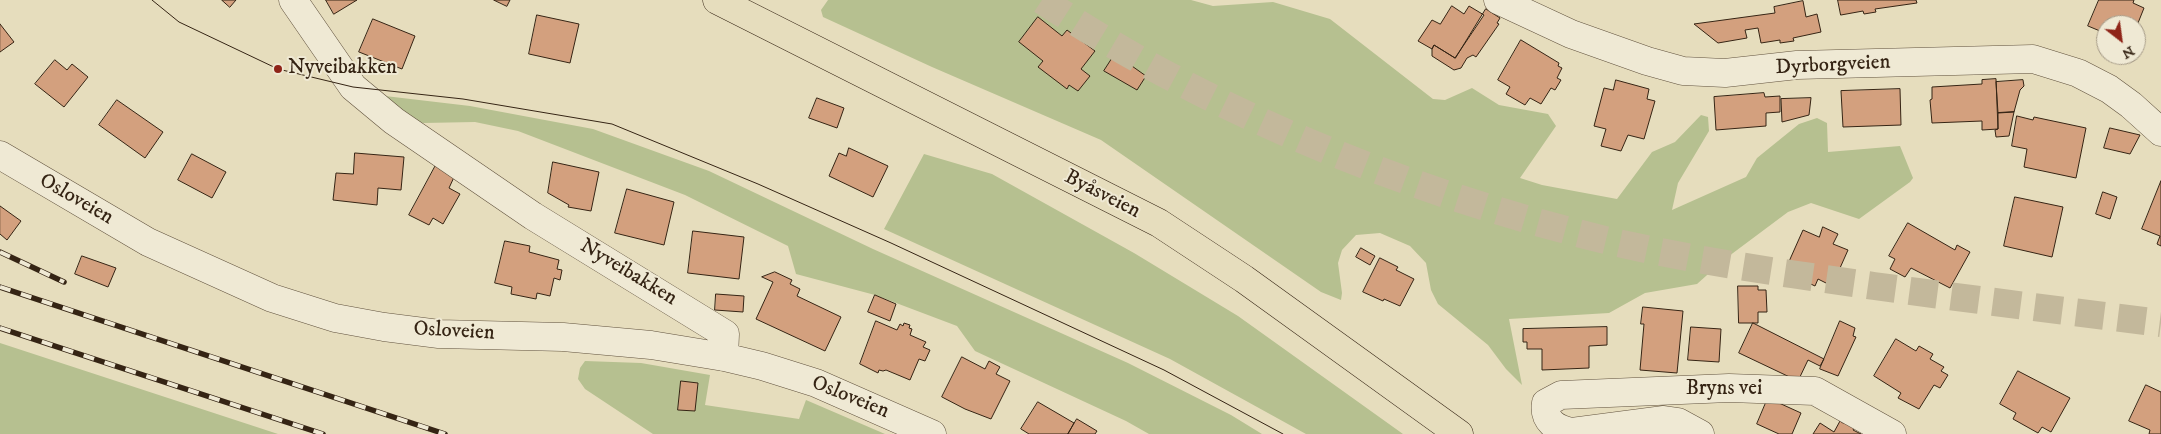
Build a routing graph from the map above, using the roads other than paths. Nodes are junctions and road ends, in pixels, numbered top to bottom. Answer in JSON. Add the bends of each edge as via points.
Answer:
{"nodes":[{"id":1,"x":293,"y":0,"type":"edge"},
{"id":2,"x":717,"y":0,"type":"edge"},
{"id":3,"x":1498,"y":0,"type":"edge"},
{"id":4,"x":2161,"y":132,"type":"edge"},
{"id":5,"x":0,"y":155,"type":"edge"},
{"id":6,"x":724,"y":357,"type":"junction"},
{"id":7,"x":932,"y":434,"type":"edge"},
{"id":8,"x":1459,"y":434,"type":"edge"},
{"id":9,"x":1700,"y":434,"type":"edge"},
{"id":10,"x":1892,"y":434,"type":"edge"}],
"edges":[{"from":1,"to":6,"type":"street","name":"Nyveibakken","via":[[358,92],[394,121],[533,216],[725,334]]},
{"from":2,"to":8,"type":"main road","name":"Byåsveien","via":[[1159,223],[1244,279]]},
{"from":3,"to":4,"type":"street","name":"Dyrborgveien","via":[[1571,34],[1683,70],[1725,73],[1797,65],[2033,59],[2078,73],[2109,89]]},
{"from":5,"to":6,"type":"street","name":"Osloveien","via":[[148,242],[272,298],[335,318],[439,334],[563,337],[665,347]]},
{"from":6,"to":7,"type":"street","name":"Osloveien","via":[[816,382]]},
{"from":9,"to":10,"type":"street","name":"Bryns vei","via":[[1678,422],[1664,420],[1572,432],[1552,424],[1547,417],[1546,403],[1561,395],[1729,388],[1815,391]]}]}
